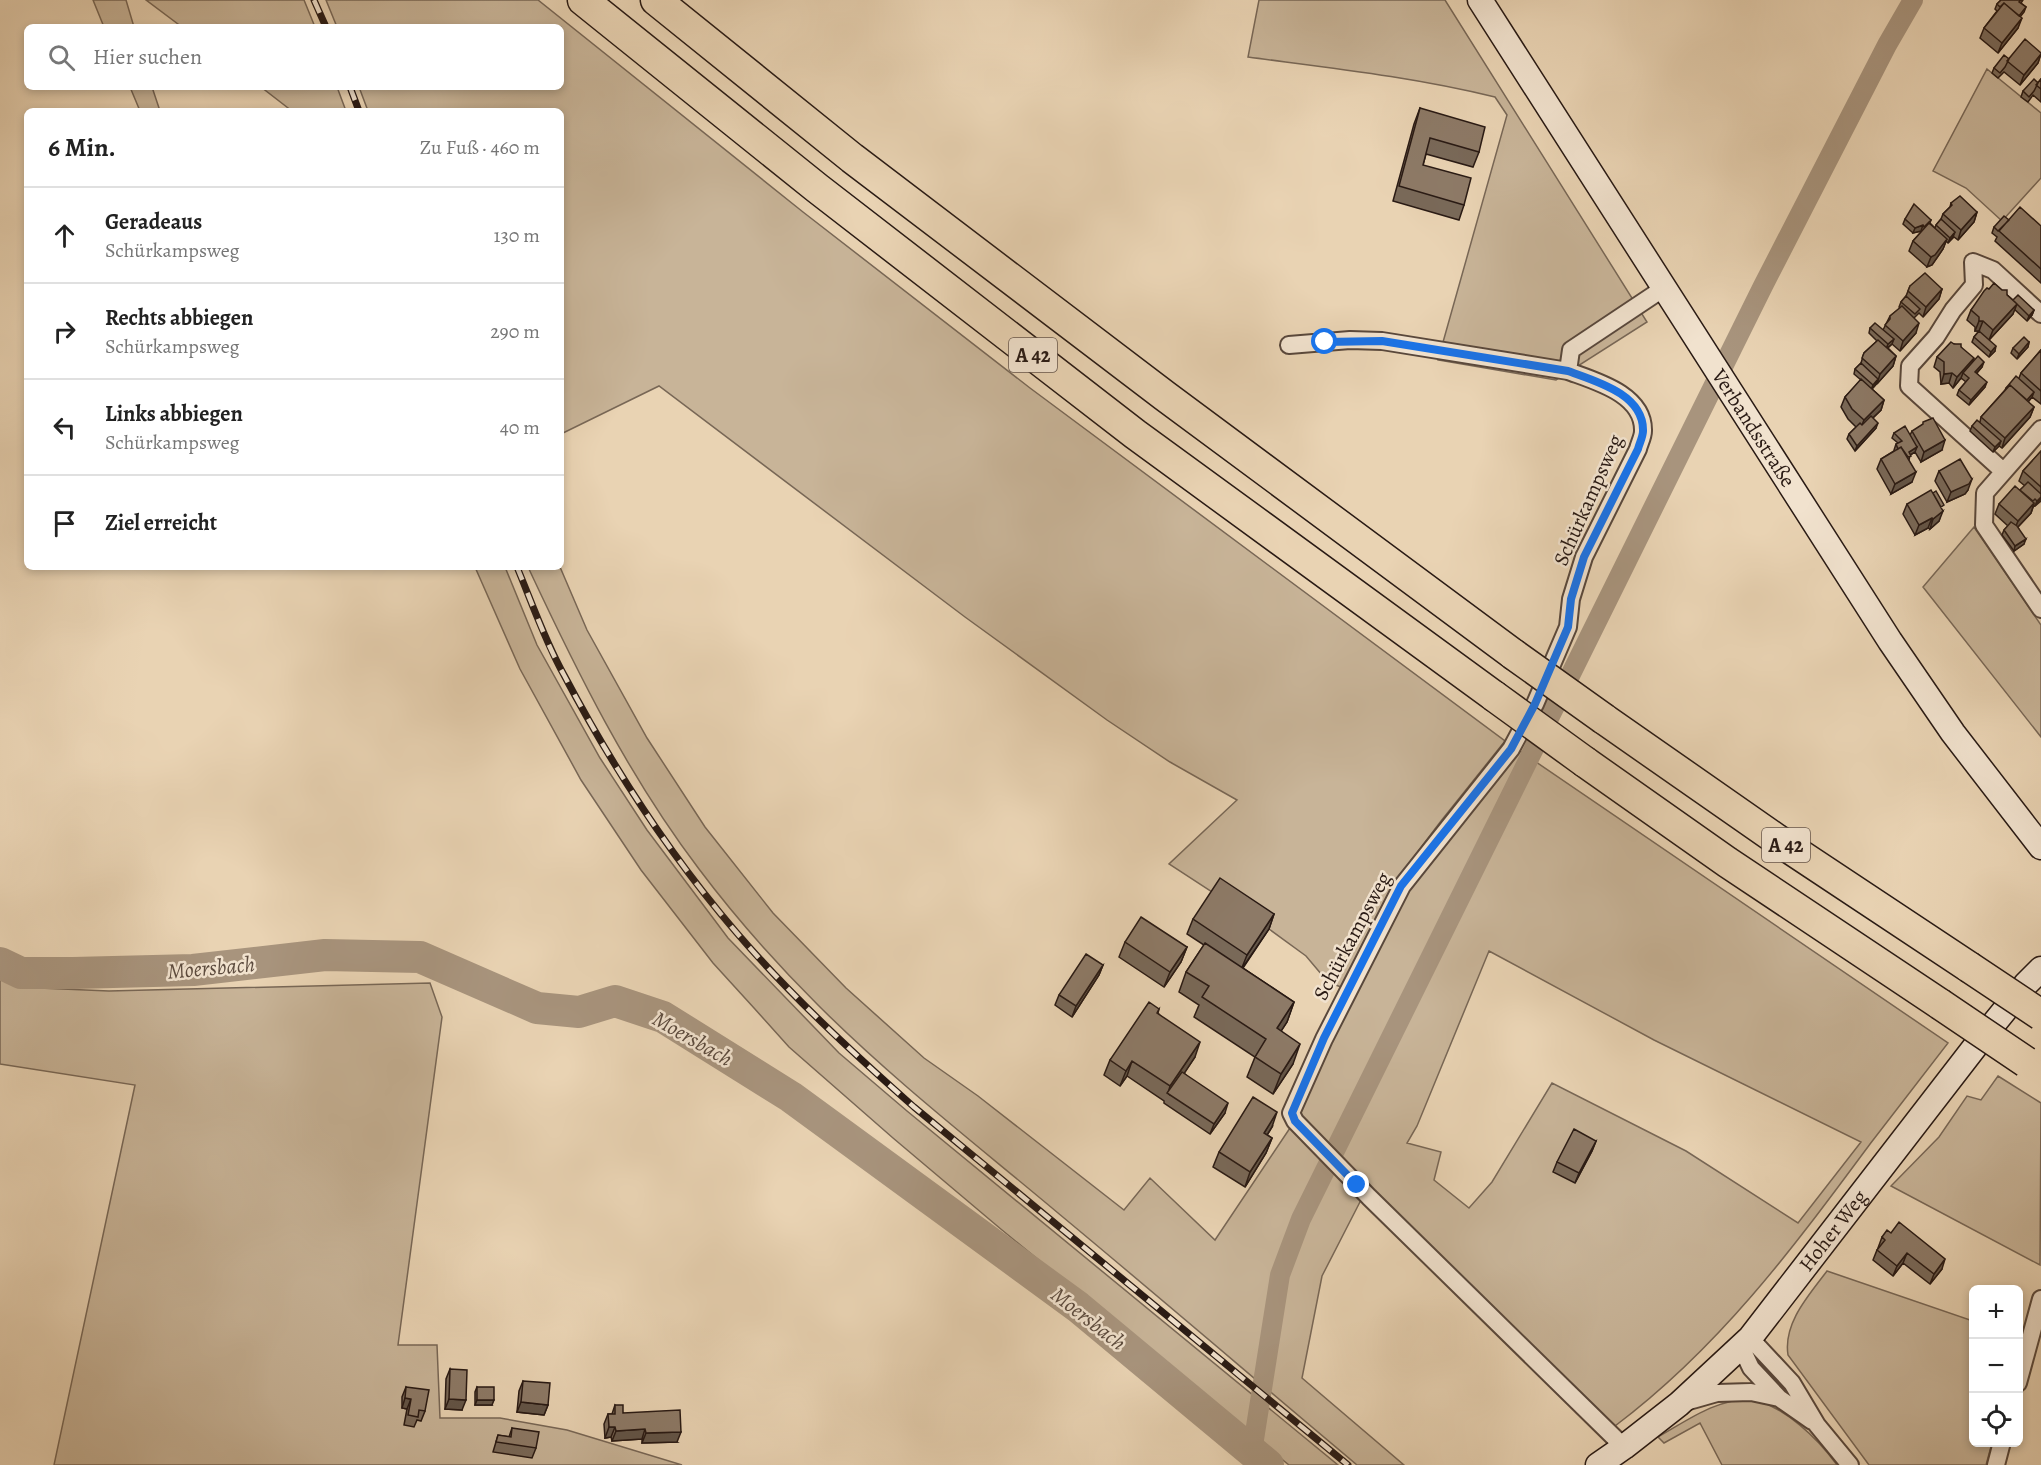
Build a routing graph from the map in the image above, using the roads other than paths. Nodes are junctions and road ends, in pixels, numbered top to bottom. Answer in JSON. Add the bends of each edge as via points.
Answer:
{"nodes":[{"id":1,"x":583,"y":0,"type":"edge"},
{"id":2,"x":656,"y":0,"type":"edge"},
{"id":3,"x":1480,"y":0,"type":"edge"},
{"id":4,"x":1664,"y":288,"type":"junction"},
{"id":5,"x":2041,"y":314,"type":"edge"},
{"id":6,"x":1289,"y":345,"type":"dead end"},
{"id":7,"x":1568,"y":371,"type":"junction"},
{"id":8,"x":2041,"y":429,"type":"edge"},
{"id":9,"x":2003,"y":471,"type":"junction"},
{"id":10,"x":2041,"y":609,"type":"edge"},
{"id":11,"x":2039,"y":848,"type":"edge"},
{"id":12,"x":2041,"y":969,"type":"edge"},
{"id":13,"x":2041,"y":1015,"type":"edge"},
{"id":14,"x":2034,"y":1067,"type":"edge"},
{"id":15,"x":2041,"y":1299,"type":"edge"},
{"id":16,"x":1746,"y":1343,"type":"junction"},
{"id":17,"x":2023,"y":1368,"type":"edge"},
{"id":18,"x":1779,"y":1398,"type":"junction"},
{"id":19,"x":1678,"y":1404,"type":"junction"},
{"id":20,"x":1817,"y":1425,"type":"junction"},
{"id":21,"x":1624,"y":1447,"type":"junction"},
{"id":22,"x":2001,"y":1447,"type":"edge"},
{"id":23,"x":1598,"y":1465,"type":"edge"},
{"id":24,"x":1850,"y":1465,"type":"edge"},
{"id":25,"x":1996,"y":1465,"type":"edge"}],
"edges":[{"from":1,"to":14,"type":"highway","number":"A 42","bridge":true,"via":[[826,196],[1135,434],[1727,862]]},
{"from":2,"to":13,"type":"highway","number":"A 42","bridge":true,"via":[[881,180],[1513,654],[1776,839]]},
{"from":3,"to":4,"type":"main road","name":"Verbandsstraße"},
{"from":4,"to":7,"type":"street","via":[[1571,350]]},
{"from":4,"to":11,"type":"main road","name":"Verbandsstraße","via":[[1896,650]]},
{"from":5,"to":9,"type":"street","via":[[1993,270],[1973,262],[1974,285],[1910,366],[1909,386]]},
{"from":6,"to":7,"type":"street","name":"Schürkampsweg","via":[[1382,341]]},
{"from":7,"to":21,"type":"street","name":"Schürkampsweg","via":[[1628,399],[1639,414],[1643,431],[1638,449],[1584,557],[1571,599],[1568,627],[1535,704],[1511,749],[1401,886],[1324,1038],[1292,1113],[1320,1148]]},
{"from":8,"to":9,"type":"street"},
{"from":9,"to":10,"type":"street","via":[[1985,493],[1984,525]]},
{"from":12,"to":16,"type":"main road","name":"Hoher Weg","via":[[1974,1048]]},
{"from":15,"to":17,"type":"street"},
{"from":16,"to":18,"type":"street","via":[[1751,1368]]},
{"from":16,"to":19,"type":"main road","name":"Hoher Weg"},
{"from":16,"to":20,"type":"street","via":[[1792,1383]]},
{"from":18,"to":19,"type":"street","via":[[1751,1392],[1717,1394]]},
{"from":18,"to":20,"type":"street"},
{"from":19,"to":21,"type":"main road","name":"Hoher Weg"},
{"from":20,"to":24,"type":"street"},
{"from":21,"to":23,"type":"main road","name":"Hoher Weg"},
{"from":22,"to":25,"type":"street"}]}
